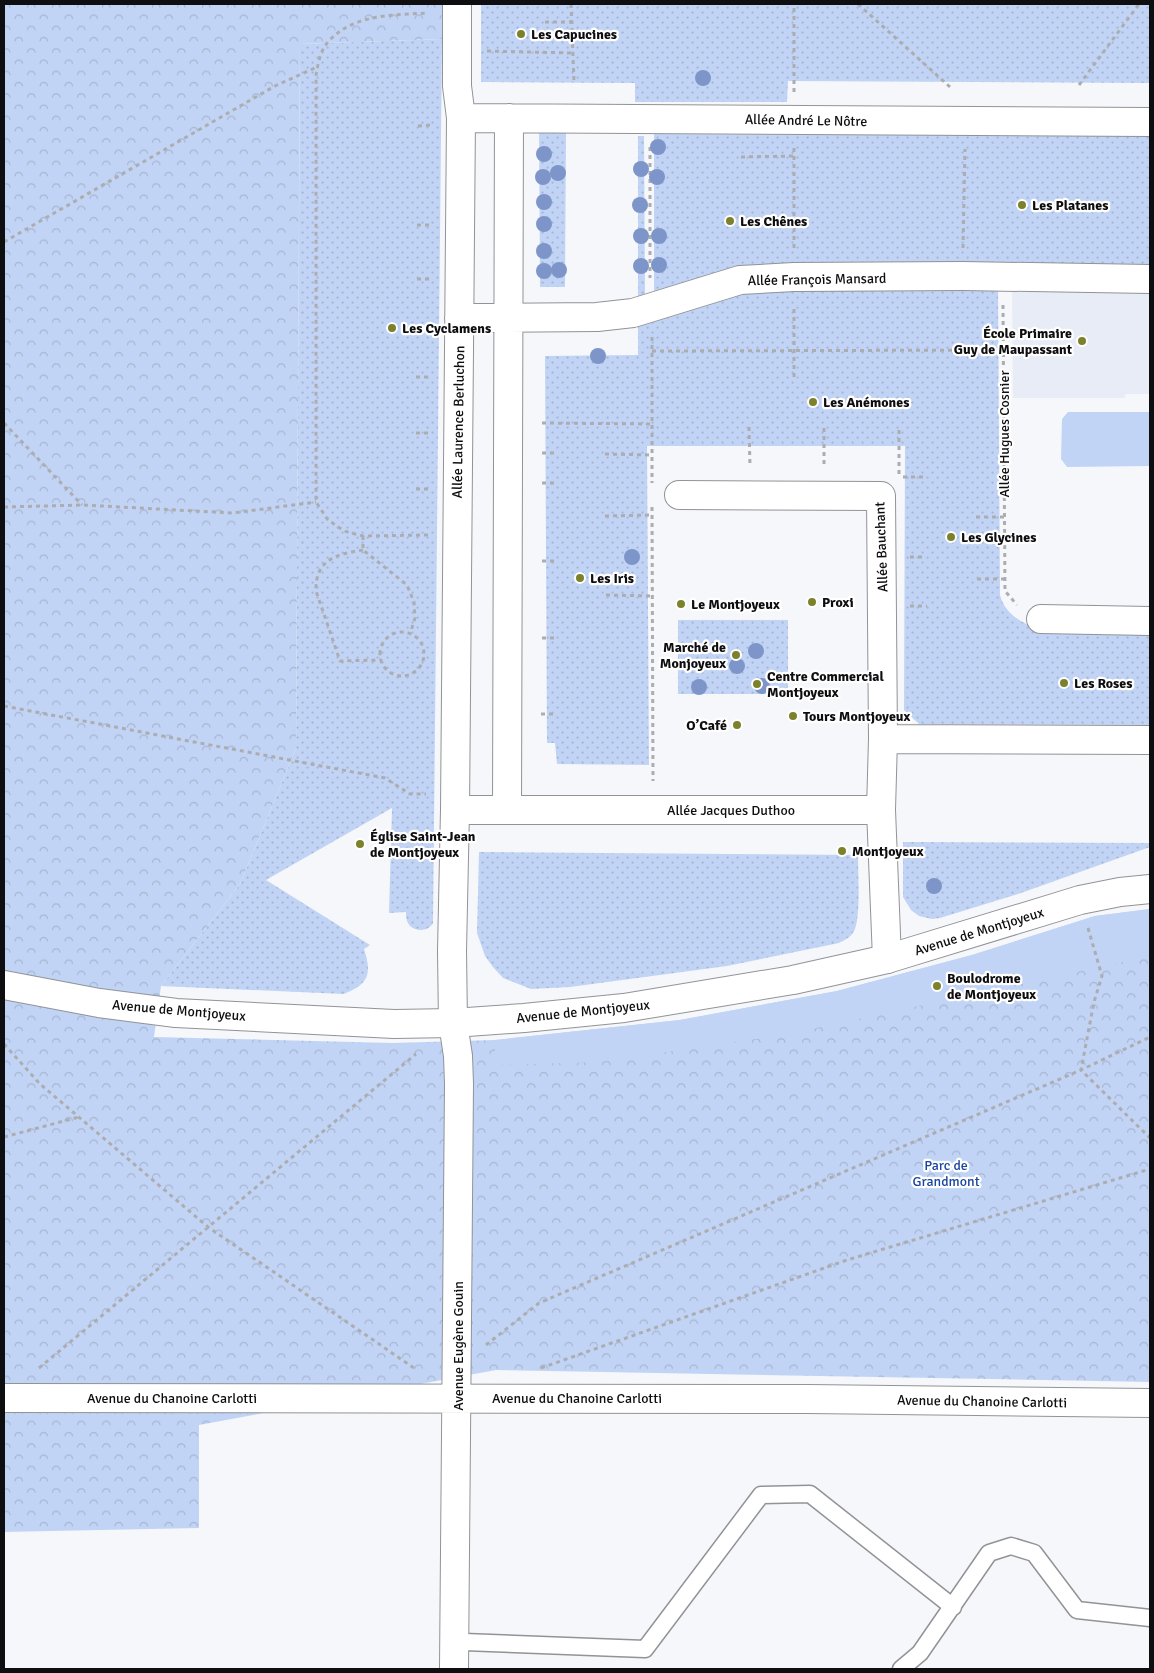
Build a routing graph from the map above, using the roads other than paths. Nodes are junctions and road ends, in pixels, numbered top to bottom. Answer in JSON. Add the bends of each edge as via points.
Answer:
{"nodes":[{"id":1,"x":457,"y":7,"type":"edge"},
{"id":2,"x":461,"y":118,"type":"junction"},
{"id":3,"x":509,"y":118,"type":"junction"},
{"id":4,"x":1150,"y":122,"type":"edge"},
{"id":5,"x":1150,"y":279,"type":"edge"},
{"id":6,"x":508,"y":317,"type":"junction"},
{"id":7,"x":459,"y":318,"type":"junction"},
{"id":8,"x":679,"y":495,"type":"dead end"},
{"id":9,"x":1041,"y":620,"type":"dead end"},
{"id":10,"x":1150,"y":621,"type":"edge"},
{"id":11,"x":884,"y":739,"type":"junction"},
{"id":12,"x":1150,"y":740,"type":"edge"},
{"id":13,"x":455,"y":810,"type":"junction"},
{"id":14,"x":507,"y":810,"type":"junction"},
{"id":15,"x":881,"y":810,"type":"junction"},
{"id":16,"x":1150,"y":889,"type":"edge"},
{"id":17,"x":887,"y":959,"type":"junction"},
{"id":18,"x":4,"y":985,"type":"edge"},
{"id":19,"x":453,"y":1023,"type":"junction"},
{"id":20,"x":4,"y":1398,"type":"edge"},
{"id":21,"x":458,"y":1398,"type":"junction"},
{"id":22,"x":1150,"y":1402,"type":"edge"},
{"id":23,"x":953,"y":1607,"type":"junction"},
{"id":24,"x":1150,"y":1618,"type":"edge"},
{"id":25,"x":464,"y":1642,"type":"dead end"},
{"id":26,"x":454,"y":1669,"type":"edge"},
{"id":27,"x":901,"y":1669,"type":"edge"}],
"edges":[{"from":1,"to":2,"type":"street","name":"Allée Laurence Berluchon","via":[[457,86]]},
{"from":2,"to":3,"type":"street","name":"Allée André Le Nôtre"},
{"from":2,"to":7,"type":"street","name":"Allée Laurence Berluchon"},
{"from":3,"to":4,"type":"street","name":"Allée André Le Nôtre"},
{"from":3,"to":6,"type":"street"},
{"from":5,"to":6,"type":"street","name":"Allée François Mansard","via":[[963,276],[740,280],[633,313],[597,317]]},
{"from":6,"to":7,"type":"street","name":"Allée François Mansard"},
{"from":6,"to":14,"type":"street"},
{"from":7,"to":13,"type":"street","name":"Allée Laurence Berluchon"},
{"from":8,"to":11,"type":"street","name":"Allée Bauchant","via":[[881,496]]},
{"from":9,"to":10,"type":"street"},
{"from":11,"to":12,"type":"street"},
{"from":11,"to":15,"type":"street"},
{"from":13,"to":14,"type":"street","name":"Allée Jacques Duthoo"},
{"from":13,"to":19,"type":"street"},
{"from":14,"to":15,"type":"street","name":"Allée Jacques Duthoo"},
{"from":15,"to":17,"type":"street"},
{"from":16,"to":17,"type":"street","name":"Avenue de Montjoyeux","via":[[1080,900]]},
{"from":17,"to":19,"type":"street","name":"Avenue de Montjoyeux","via":[[793,980],[624,1008]]},
{"from":18,"to":19,"type":"street","name":"Avenue de Montjoyeux","via":[[99,1003],[176,1013],[394,1024]]},
{"from":19,"to":21,"type":"street","name":"Avenue Eugène Gouin","via":[[460,1084]]},
{"from":20,"to":21,"type":"street","name":"Avenue du Chanoine Carlotti"},
{"from":21,"to":22,"type":"street","name":"Avenue du Chanoine Carlotti"},
{"from":21,"to":26,"type":"street","name":"Avenue Eugène Gouin"},
{"from":23,"to":24,"type":"lane","via":[[989,1554],[1010,1546],[1034,1553],[1077,1610]]},
{"from":23,"to":25,"type":"lane","via":[[810,1494],[761,1495],[645,1649]]},
{"from":23,"to":27,"type":"lane","via":[[920,1653]]}]}
